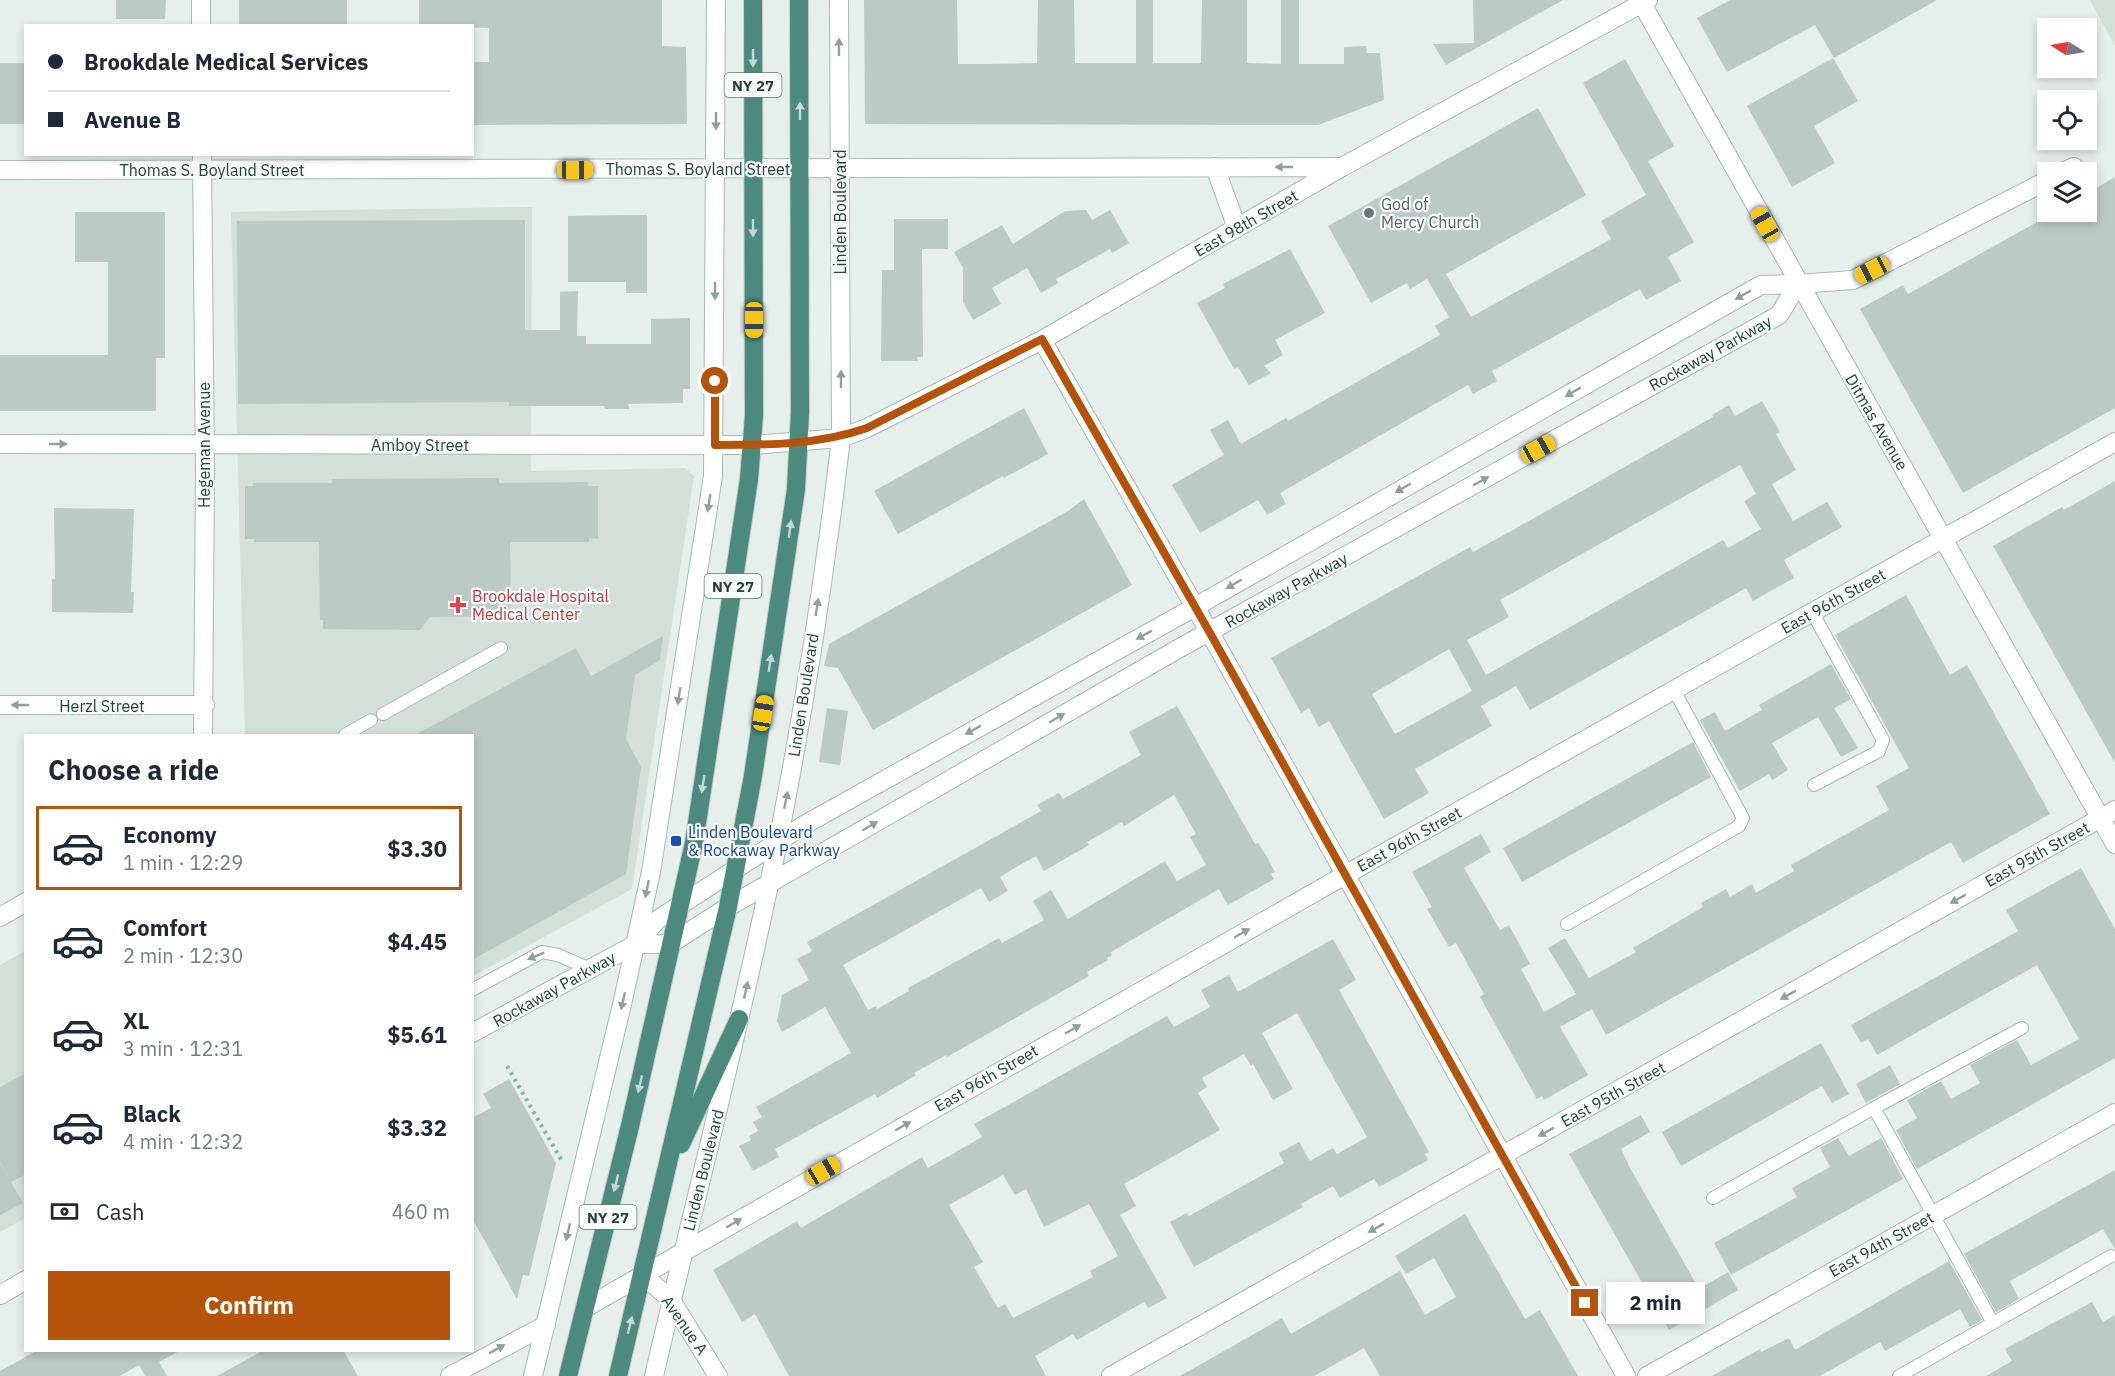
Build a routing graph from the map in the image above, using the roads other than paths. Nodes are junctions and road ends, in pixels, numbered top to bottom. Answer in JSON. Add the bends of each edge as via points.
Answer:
{"nodes":[{"id":1,"x":201,"y":0,"type":"edge"},
{"id":2,"x":716,"y":0,"type":"edge"},
{"id":3,"x":753,"y":0,"type":"edge"},
{"id":4,"x":800,"y":0,"type":"edge"},
{"id":5,"x":839,"y":0,"type":"edge"},
{"id":6,"x":1643,"y":1,"type":"edge"},
{"id":7,"x":201,"y":24,"type":"edge"},
{"id":8,"x":202,"y":162,"type":"edge"},
{"id":9,"x":1215,"y":167,"type":"junction"},
{"id":10,"x":1342,"y":167,"type":"junction"},
{"id":11,"x":716,"y":169,"type":"junction"},
{"id":12,"x":753,"y":169,"type":"junction"},
{"id":13,"x":800,"y":169,"type":"junction"},
{"id":14,"x":840,"y":169,"type":"junction"},
{"id":15,"x":0,"y":170,"type":"edge"},
{"id":16,"x":2037,"y":186,"type":"edge"},
{"id":17,"x":1237,"y":228,"type":"junction"},
{"id":18,"x":1798,"y":284,"type":"junction"},
{"id":19,"x":1042,"y":339,"type":"junction"},
{"id":20,"x":841,"y":438,"type":"junction"},
{"id":21,"x":799,"y":441,"type":"junction"},
{"id":22,"x":2115,"y":442,"type":"edge"},
{"id":23,"x":0,"y":444,"type":"edge"},
{"id":24,"x":204,"y":445,"type":"junction"},
{"id":25,"x":715,"y":445,"type":"junction"},
{"id":26,"x":753,"y":446,"type":"junction"},
{"id":27,"x":1943,"y":539,"type":"junction"},
{"id":28,"x":1195,"y":607,"type":"junction"},
{"id":29,"x":1812,"y":612,"type":"junction"},
{"id":30,"x":1210,"y":633,"type":"junction"},
{"id":31,"x":501,"y":648,"type":"dead end"},
{"id":32,"x":1674,"y":690,"type":"junction"},
{"id":33,"x":0,"y":705,"type":"edge"},
{"id":34,"x":205,"y":705,"type":"junction"},
{"id":35,"x":203,"y":734,"type":"edge"},
{"id":36,"x":347,"y":734,"type":"edge"},
{"id":37,"x":1814,"y":785,"type":"dead end"},
{"id":38,"x":2108,"y":814,"type":"edge"},
{"id":39,"x":777,"y":842,"type":"junction"},
{"id":40,"x":2115,"y":844,"type":"edge"},
{"id":41,"x":735,"y":869,"type":"junction"},
{"id":42,"x":1344,"y":875,"type":"junction"},
{"id":43,"x":768,"y":884,"type":"junction"},
{"id":44,"x":24,"y":903,"type":"edge"},
{"id":45,"x":679,"y":905,"type":"junction"},
{"id":46,"x":728,"y":907,"type":"junction"},
{"id":47,"x":0,"y":917,"type":"edge"},
{"id":48,"x":1567,"y":924,"type":"dead end"},
{"id":49,"x":636,"y":944,"type":"junction"},
{"id":50,"x":670,"y":944,"type":"junction"},
{"id":51,"x":590,"y":969,"type":"junction"},
{"id":52,"x":474,"y":989,"type":"edge"},
{"id":53,"x":740,"y":1020,"type":"junction"},
{"id":54,"x":2022,"y":1028,"type":"dead end"},
{"id":55,"x":474,"y":1032,"type":"edge"},
{"id":56,"x":1874,"y":1108,"type":"junction"},
{"id":57,"x":2115,"y":1113,"type":"edge"},
{"id":58,"x":1503,"y":1156,"type":"junction"},
{"id":59,"x":667,"y":1173,"type":"junction"},
{"id":60,"x":1713,"y":1198,"type":"dead end"},
{"id":61,"x":1935,"y":1214,"type":"junction"},
{"id":62,"x":683,"y":1251,"type":"junction"},
{"id":63,"x":2111,"y":1256,"type":"dead end"},
{"id":64,"x":642,"y":1274,"type":"junction"},
{"id":65,"x":24,"y":1281,"type":"edge"},
{"id":66,"x":0,"y":1295,"type":"edge"},
{"id":67,"x":671,"y":1300,"type":"junction"},
{"id":68,"x":585,"y":1308,"type":"junction"},
{"id":69,"x":1993,"y":1323,"type":"junction"},
{"id":70,"x":546,"y":1325,"type":"junction"},
{"id":71,"x":450,"y":1376,"type":"edge"},
{"id":72,"x":533,"y":1376,"type":"edge"},
{"id":73,"x":568,"y":1376,"type":"edge"},
{"id":74,"x":618,"y":1376,"type":"edge"},
{"id":75,"x":654,"y":1376,"type":"edge"},
{"id":76,"x":718,"y":1376,"type":"edge"},
{"id":77,"x":1111,"y":1376,"type":"edge"},
{"id":78,"x":1626,"y":1376,"type":"edge"},
{"id":79,"x":1647,"y":1376,"type":"edge"},
{"id":80,"x":1899,"y":1376,"type":"edge"}],
"edges":[{"from":1,"to":7,"type":"street"},
{"from":2,"to":11,"type":"street","one_way":true},
{"from":3,"to":12,"type":"highway","number":"NY 27","one_way":true},
{"from":13,"to":4,"type":"highway","number":"NY 27","one_way":true},
{"from":14,"to":5,"type":"street","name":"Linden Boulevard","one_way":true},
{"from":6,"to":10,"type":"street","name":"East 98th Street"},
{"from":6,"to":18,"type":"street","name":"Ditmas Avenue"},
{"from":8,"to":11,"type":"street","name":"Thomas S. Boyland Street"},
{"from":8,"to":15,"type":"street","name":"Thomas S. Boyland Street"},
{"from":8,"to":24,"type":"street","name":"Hegeman Avenue"},
{"from":10,"to":9,"type":"street","name":"Thomas S. Boyland Street","one_way":true},
{"from":9,"to":14,"type":"street","name":"Thomas S. Boyland Street"},
{"from":9,"to":17,"type":"street"},
{"from":10,"to":17,"type":"street","name":"East 98th Street"},
{"from":11,"to":12,"type":"street","name":"Thomas S. Boyland Street"},
{"from":11,"to":25,"type":"street","one_way":true},
{"from":12,"to":13,"type":"street","name":"Thomas S. Boyland Street"},
{"from":12,"to":26,"type":"highway","number":"NY 27","one_way":true},
{"from":13,"to":14,"type":"street","name":"Thomas S. Boyland Street"},
{"from":13,"to":21,"type":"highway","number":"NY 27"},
{"from":20,"to":14,"type":"street","name":"Linden Boulevard","one_way":true},
{"from":16,"to":18,"type":"street","name":"Rockaway Parkway","via":[[1852,280]]},
{"from":17,"to":19,"type":"street","name":"East 98th Street"},
{"from":18,"to":27,"type":"street","name":"Ditmas Avenue"},
{"from":18,"to":28,"type":"street","name":"Rockaway Parkway","one_way":true,"via":[[1761,285]]},
{"from":30,"to":18,"type":"street","name":"Rockaway Parkway","one_way":true,"via":[[1779,315]]},
{"from":19,"to":20,"type":"street","name":"East 98th Street"},
{"from":19,"to":28,"type":"street"},
{"from":20,"to":21,"type":"street","name":"Amboy Street"},
{"from":39,"to":20,"type":"street","name":"Linden Boulevard","one_way":true,"via":[[792,769]]},
{"from":21,"to":26,"type":"street","name":"Amboy Street"},
{"from":41,"to":21,"type":"highway","number":"NY 27","one_way":true,"via":[[773,644],[796,489]]},
{"from":22,"to":27,"type":"street","name":"East 96th Street"},
{"from":23,"to":24,"type":"street","name":"Amboy Street","one_way":true},
{"from":24,"to":25,"type":"street","name":"Amboy Street"},
{"from":24,"to":34,"type":"street","name":"Hegeman Avenue"},
{"from":25,"to":26,"type":"street","name":"Amboy Street"},
{"from":25,"to":49,"type":"street","one_way":true,"via":[[656,846]]},
{"from":26,"to":45,"type":"highway","number":"NY 27","one_way":true,"via":[[694,843]]},
{"from":27,"to":29,"type":"street","name":"East 96th Street"},
{"from":27,"to":38,"type":"street","name":"Ditmas Avenue"},
{"from":28,"to":30,"type":"street"},
{"from":28,"to":39,"type":"street","name":"Rockaway Parkway","one_way":true},
{"from":29,"to":32,"type":"street","name":"East 96th Street"},
{"from":29,"to":37,"type":"lane","via":[[1883,740],[1879,751]]},
{"from":30,"to":42,"type":"street"},
{"from":43,"to":30,"type":"street","name":"Rockaway Parkway","one_way":true},
{"from":31,"to":36,"type":"lane"},
{"from":32,"to":42,"type":"street","name":"East 96th Street"},
{"from":32,"to":48,"type":"lane","via":[[1743,818],[1739,826]]},
{"from":34,"to":33,"type":"street","name":"Herzl Street","one_way":true},
{"from":34,"to":35,"type":"street","name":"Hegeman Avenue"},
{"from":38,"to":40,"type":"street","name":"Ditmas Avenue"},
{"from":38,"to":58,"type":"street","name":"East 95th Street","one_way":true},
{"from":39,"to":41,"type":"street","name":"Rockaway Parkway"},
{"from":39,"to":43,"type":"street","name":"Linden Boulevard"},
{"from":41,"to":45,"type":"street","name":"Rockaway Parkway"},
{"from":41,"to":46,"type":"highway","number":"NY 27"},
{"from":42,"to":58,"type":"street"},
{"from":62,"to":42,"type":"street","name":"East 96th Street","one_way":true},
{"from":43,"to":46,"type":"street","name":"Rockaway Parkway"},
{"from":53,"to":43,"type":"street","name":"Linden Boulevard","one_way":true},
{"from":44,"to":47,"type":"street"},
{"from":45,"to":49,"type":"street","name":"Rockaway Parkway","via":[[657,920]]},
{"from":45,"to":50,"type":"highway","number":"NY 27"},
{"from":46,"to":50,"type":"street","name":"Rockaway Parkway"},
{"from":46,"to":59,"type":"highway","number":"NY 27"},
{"from":49,"to":50,"type":"street","name":"Rockaway Parkway"},
{"from":49,"to":51,"type":"street","name":"Rockaway Parkway"},
{"from":49,"to":70,"type":"street","one_way":true},
{"from":50,"to":68,"type":"highway","number":"NY 27","one_way":true},
{"from":51,"to":52,"type":"lane","one_way":true,"via":[[542,952]]},
{"from":51,"to":55,"type":"street","name":"Rockaway Parkway"},
{"from":53,"to":59,"type":"highway"},
{"from":53,"to":62,"type":"street","name":"Linden Boulevard"},
{"from":54,"to":56,"type":"lane"},
{"from":56,"to":60,"type":"lane"},
{"from":56,"to":61,"type":"lane"},
{"from":57,"to":61,"type":"street","name":"East 94th Street"},
{"from":58,"to":77,"type":"street","name":"East 95th Street","one_way":true},
{"from":58,"to":78,"type":"street"},
{"from":59,"to":64,"type":"highway","number":"NY 27"},
{"from":61,"to":69,"type":"lane"},
{"from":61,"to":79,"type":"street","name":"East 94th Street"},
{"from":62,"to":64,"type":"street","name":"East 96th Street"},
{"from":62,"to":67,"type":"street","name":"Linden Boulevard"},
{"from":63,"to":69,"type":"lane"},
{"from":64,"to":67,"type":"street","name":"Avenue A"},
{"from":64,"to":68,"type":"street"},
{"from":74,"to":64,"type":"highway","number":"NY 27","one_way":true},
{"from":65,"to":66,"type":"street"},
{"from":67,"to":75,"type":"street","name":"Linden Boulevard"},
{"from":67,"to":76,"type":"street","name":"Avenue A"},
{"from":68,"to":73,"type":"highway","number":"NY 27"},
{"from":69,"to":80,"type":"lane"},
{"from":71,"to":70,"type":"street","one_way":true},
{"from":70,"to":72,"type":"street"}]}
